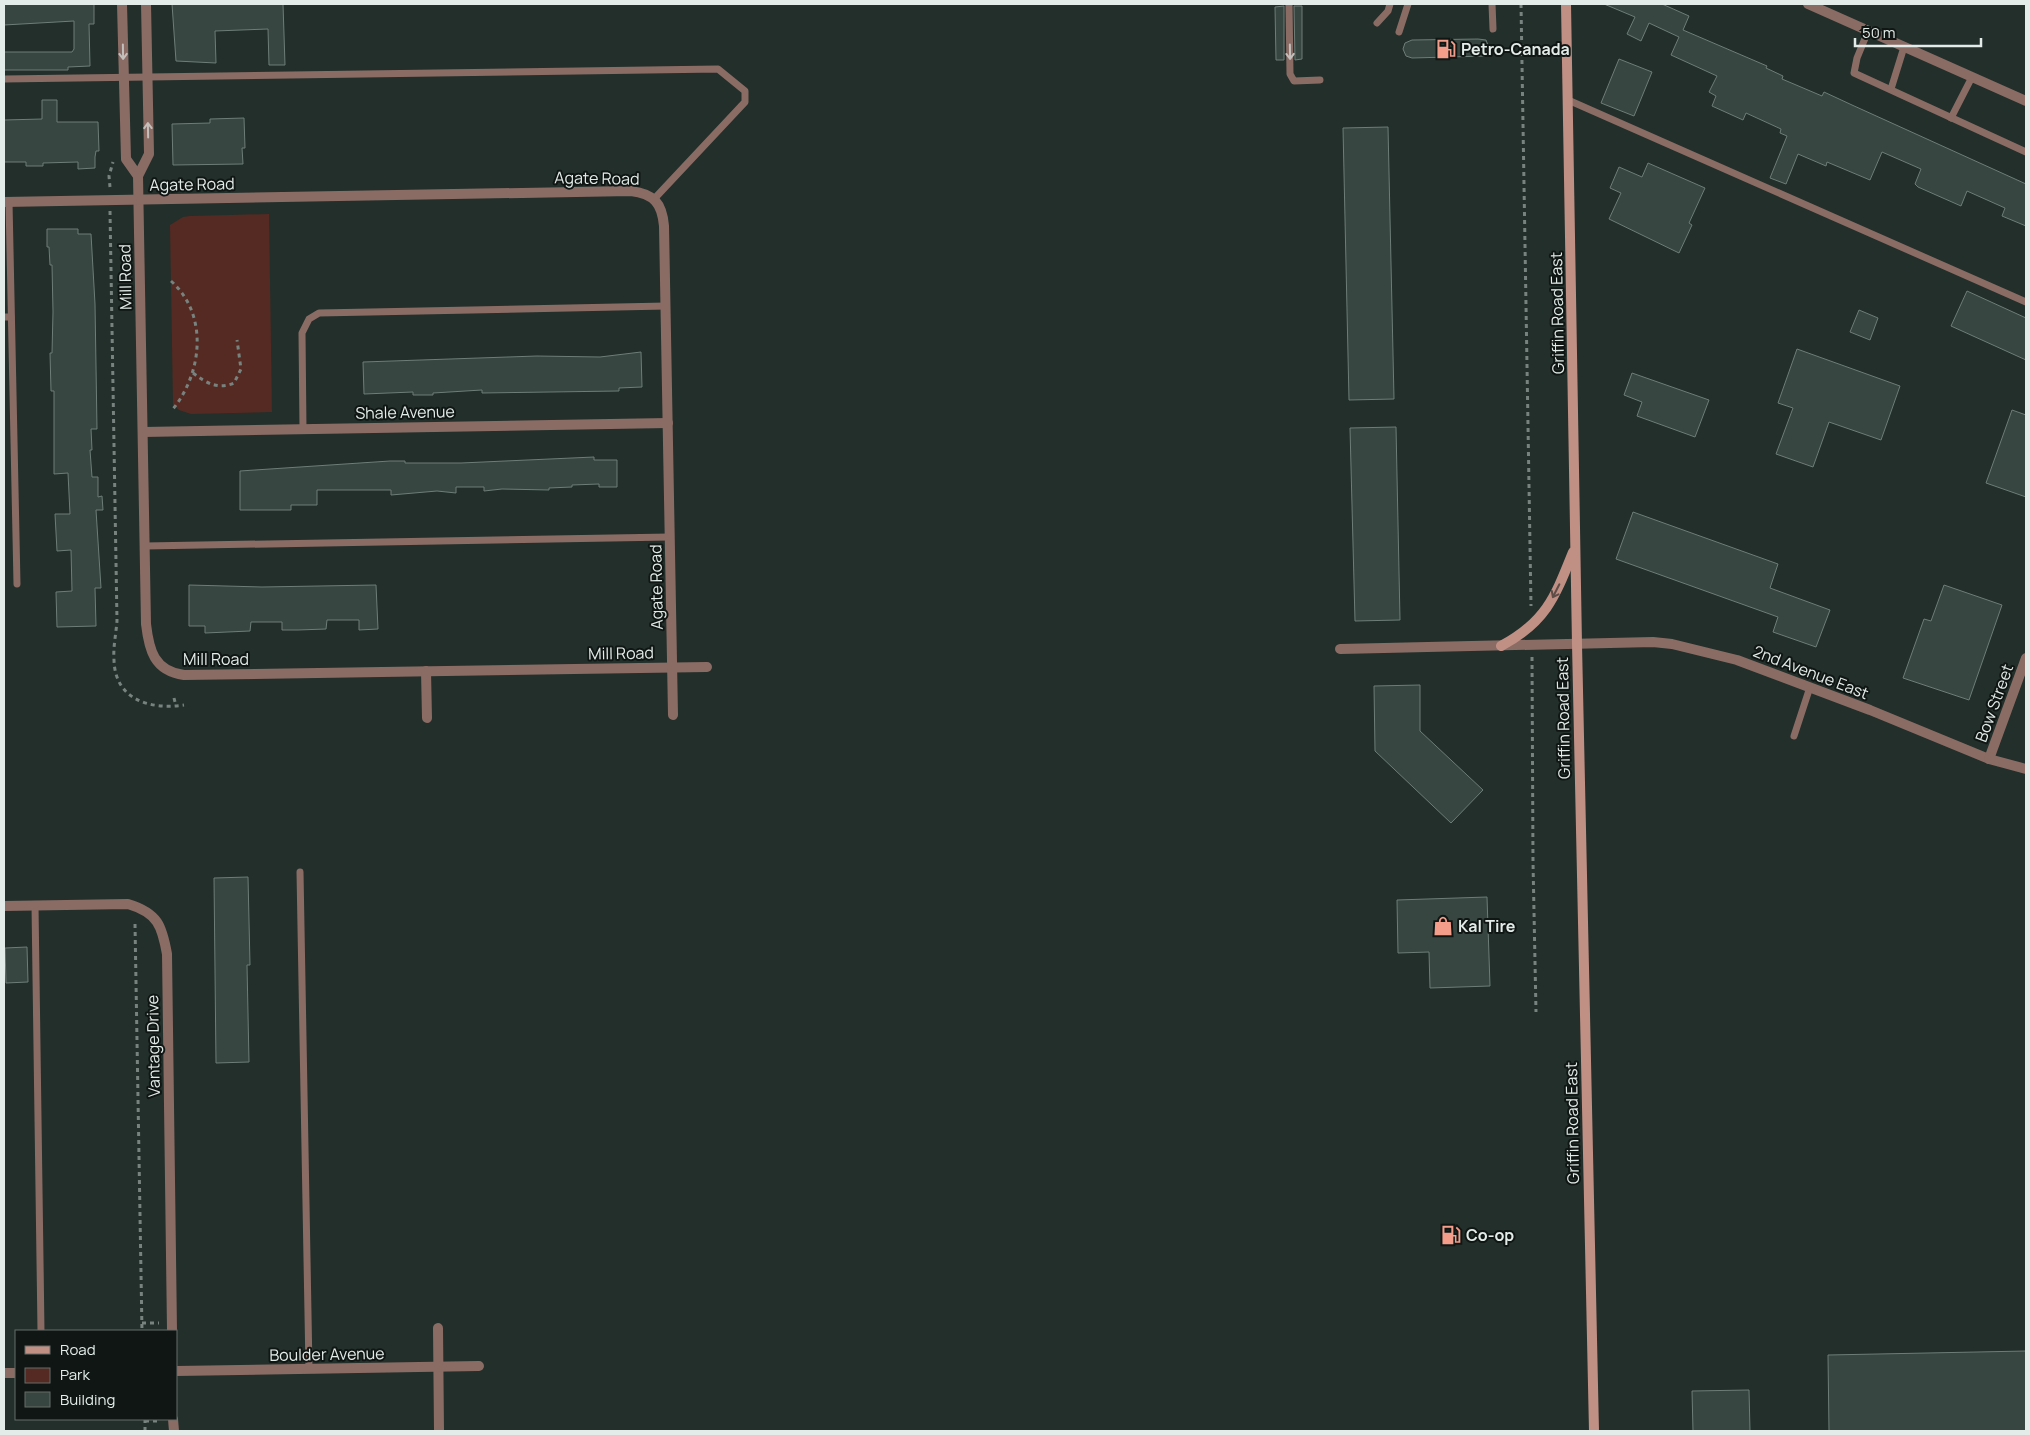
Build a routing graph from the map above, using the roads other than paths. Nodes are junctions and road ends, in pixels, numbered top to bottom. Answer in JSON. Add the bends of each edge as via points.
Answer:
{"nodes":[{"id":1,"x":122,"y":4,"type":"edge"},
{"id":2,"x":146,"y":4,"type":"edge"},
{"id":3,"x":1289,"y":4,"type":"edge"},
{"id":4,"x":1390,"y":4,"type":"edge"},
{"id":5,"x":1408,"y":4,"type":"edge"},
{"id":6,"x":1492,"y":4,"type":"edge"},
{"id":7,"x":1566,"y":4,"type":"edge"},
{"id":8,"x":1808,"y":4,"type":"edge"},
{"id":9,"x":1377,"y":23,"type":"dead end"},
{"id":10,"x":1493,"y":29,"type":"dead end"},
{"id":11,"x":1868,"y":31,"type":"junction"},
{"id":12,"x":1399,"y":32,"type":"dead end"},
{"id":13,"x":1904,"y":47,"type":"junction"},
{"id":14,"x":1972,"y":76,"type":"junction"},
{"id":15,"x":147,"y":77,"type":"junction"},
{"id":16,"x":124,"y":78,"type":"junction"},
{"id":17,"x":4,"y":80,"type":"edge"},
{"id":18,"x":1320,"y":80,"type":"dead end"},
{"id":19,"x":1891,"y":90,"type":"junction"},
{"id":20,"x":1568,"y":100,"type":"junction"},
{"id":21,"x":2026,"y":100,"type":"edge"},
{"id":22,"x":1951,"y":118,"type":"junction"},
{"id":23,"x":2026,"y":152,"type":"edge"},
{"id":24,"x":138,"y":176,"type":"junction"},
{"id":25,"x":655,"y":198,"type":"junction"},
{"id":26,"x":138,"y":200,"type":"junction"},
{"id":27,"x":6,"y":202,"type":"edge"},
{"id":28,"x":2026,"y":302,"type":"edge"},
{"id":29,"x":666,"y":306,"type":"junction"},
{"id":30,"x":8,"y":317,"type":"edge"},
{"id":31,"x":668,"y":423,"type":"junction"},
{"id":32,"x":303,"y":429,"type":"junction"},
{"id":33,"x":143,"y":432,"type":"junction"},
{"id":34,"x":670,"y":537,"type":"junction"},
{"id":35,"x":145,"y":546,"type":"junction"},
{"id":36,"x":1576,"y":547,"type":"junction"},
{"id":37,"x":17,"y":584,"type":"dead end"},
{"id":38,"x":1577,"y":644,"type":"junction"},
{"id":39,"x":1501,"y":646,"type":"junction"},
{"id":40,"x":1340,"y":649,"type":"dead end"},
{"id":41,"x":2026,"y":658,"type":"edge"},
{"id":42,"x":707,"y":667,"type":"dead end"},
{"id":43,"x":672,"y":668,"type":"junction"},
{"id":44,"x":426,"y":671,"type":"junction"},
{"id":45,"x":1810,"y":687,"type":"junction"},
{"id":46,"x":673,"y":715,"type":"dead end"},
{"id":47,"x":427,"y":718,"type":"dead end"},
{"id":48,"x":1794,"y":736,"type":"dead end"},
{"id":49,"x":1990,"y":759,"type":"junction"},
{"id":50,"x":2026,"y":769,"type":"edge"},
{"id":51,"x":300,"y":872,"type":"dead end"},
{"id":52,"x":4,"y":906,"type":"edge"},
{"id":53,"x":35,"y":906,"type":"junction"},
{"id":54,"x":438,"y":1328,"type":"dead end"},
{"id":55,"x":42,"y":1330,"type":"edge"},
{"id":56,"x":172,"y":1330,"type":"edge"},
{"id":57,"x":479,"y":1366,"type":"dead end"},
{"id":58,"x":439,"y":1367,"type":"junction"},
{"id":59,"x":309,"y":1369,"type":"junction"},
{"id":60,"x":178,"y":1371,"type":"edge"},
{"id":61,"x":439,"y":1431,"type":"edge"},
{"id":62,"x":1594,"y":1431,"type":"edge"}],
"edges":[{"from":1,"to":16,"type":"street","name":"Mill Road","one_way":true},
{"from":2,"to":15,"type":"street","name":"Mill Road"},
{"from":3,"to":18,"type":"lane","one_way":true,"via":[[1290,74],[1294,81]]},
{"from":4,"to":9,"type":"lane"},
{"from":5,"to":12,"type":"lane"},
{"from":6,"to":10,"type":"lane"},
{"from":7,"to":20,"type":"main road","name":"Griffin Road East"},
{"from":8,"to":11,"type":"street"},
{"from":11,"to":13,"type":"street"},
{"from":11,"to":19,"type":"lane","via":[[1854,73]]},
{"from":13,"to":14,"type":"street"},
{"from":13,"to":19,"type":"lane"},
{"from":14,"to":21,"type":"street"},
{"from":14,"to":22,"type":"lane"},
{"from":15,"to":16,"type":"lane"},
{"from":24,"to":15,"type":"street","name":"Mill Road","one_way":true,"via":[[149,154]]},
{"from":15,"to":25,"type":"lane","via":[[718,69],[745,91],[745,102]]},
{"from":16,"to":17,"type":"lane"},
{"from":16,"to":24,"type":"street","name":"Mill Road","via":[[126,159]]},
{"from":19,"to":22,"type":"lane"},
{"from":20,"to":28,"type":"lane"},
{"from":20,"to":36,"type":"main road","name":"Griffin Road East"},
{"from":22,"to":23,"type":"lane"},
{"from":24,"to":26,"type":"street","name":"Mill Road"},
{"from":25,"to":26,"type":"street","name":"Agate Road","via":[[631,191]]},
{"from":25,"to":29,"type":"street","name":"Agate Road","via":[[661,207],[664,226]]},
{"from":26,"to":27,"type":"street","name":"Agate Road"},
{"from":26,"to":33,"type":"street","name":"Mill Road"},
{"from":27,"to":30,"type":"lane"},
{"from":29,"to":31,"type":"street","name":"Agate Road"},
{"from":29,"to":32,"type":"lane","via":[[320,313],[309,319],[302,333]]},
{"from":30,"to":37,"type":"lane"},
{"from":31,"to":32,"type":"street","name":"Shale Avenue"},
{"from":31,"to":34,"type":"street","name":"Agate Road"},
{"from":32,"to":33,"type":"street","name":"Shale Avenue"},
{"from":33,"to":35,"type":"street","name":"Mill Road"},
{"from":34,"to":35,"type":"lane"},
{"from":34,"to":43,"type":"street","name":"Agate Road"},
{"from":35,"to":44,"type":"street","name":"Mill Road","via":[[148,642],[161,666],[172,674]]},
{"from":36,"to":38,"type":"main road","name":"Griffin Road East"},
{"from":36,"to":39,"type":"main road","one_way":true,"via":[[1558,589],[1542,615],[1520,636]]},
{"from":38,"to":39,"type":"street","name":"2nd Avenue East"},
{"from":38,"to":45,"type":"street","name":"2nd Avenue East","via":[[1672,644],[1736,660]]},
{"from":38,"to":62,"type":"main road","name":"Griffin Road East"},
{"from":39,"to":40,"type":"street","name":"2nd Avenue East"},
{"from":41,"to":49,"type":"street","name":"Bow Street"},
{"from":42,"to":43,"type":"street","name":"Mill Road"},
{"from":43,"to":44,"type":"street","name":"Mill Road"},
{"from":43,"to":46,"type":"street","name":"Agate Road"},
{"from":44,"to":47,"type":"street"},
{"from":45,"to":48,"type":"lane"},
{"from":45,"to":49,"type":"street","name":"2nd Avenue East"},
{"from":49,"to":50,"type":"street","name":"2nd Avenue East"},
{"from":51,"to":59,"type":"lane"},
{"from":52,"to":53,"type":"street","name":"Vantage Drive"},
{"from":53,"to":55,"type":"lane"},
{"from":53,"to":56,"type":"street","name":"Vantage Drive","via":[[128,904],[151,914],[164,937],[167,954]]},
{"from":54,"to":58,"type":"street"},
{"from":57,"to":58,"type":"street","name":"Boulder Avenue"},
{"from":58,"to":59,"type":"street","name":"Boulder Avenue"},
{"from":58,"to":61,"type":"street"},
{"from":59,"to":60,"type":"street","name":"Boulder Avenue"}]}
